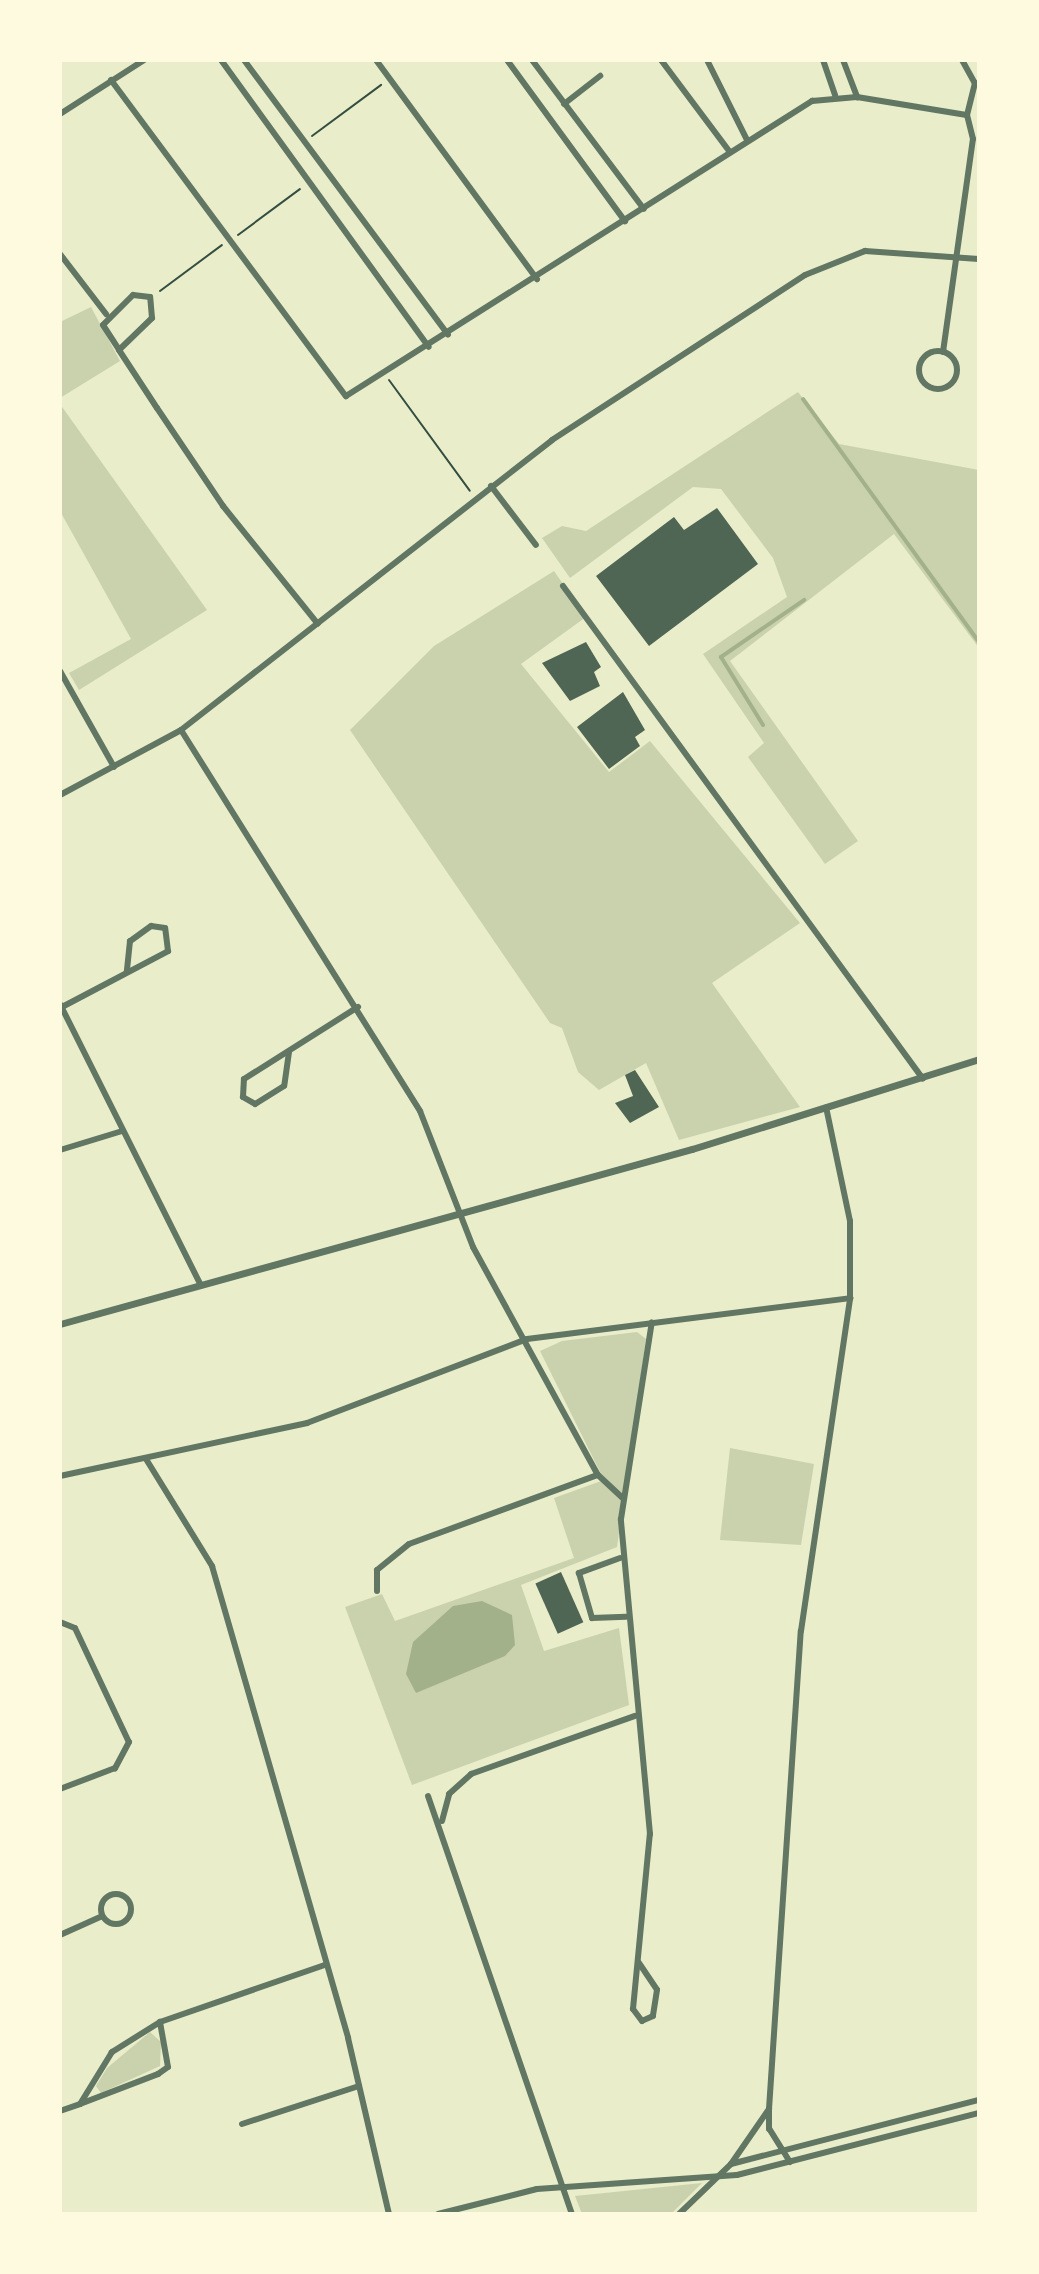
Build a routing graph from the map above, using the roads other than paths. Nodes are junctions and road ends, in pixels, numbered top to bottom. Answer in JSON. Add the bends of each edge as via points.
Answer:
{"nodes":[{"id":1,"x":144,"y":60,"type":"edge"},
{"id":2,"x":221,"y":60,"type":"edge"},
{"id":3,"x":244,"y":60,"type":"edge"},
{"id":4,"x":376,"y":60,"type":"edge"},
{"id":5,"x":507,"y":60,"type":"edge"},
{"id":6,"x":532,"y":60,"type":"edge"},
{"id":7,"x":661,"y":60,"type":"edge"},
{"id":8,"x":707,"y":60,"type":"edge"},
{"id":9,"x":823,"y":60,"type":"edge"},
{"id":10,"x":843,"y":60,"type":"edge"},
{"id":11,"x":962,"y":60,"type":"edge"},
{"id":12,"x":600,"y":76,"type":"dead end"},
{"id":13,"x":111,"y":80,"type":"junction"},
{"id":14,"x":835,"y":95,"type":"junction"},
{"id":15,"x":857,"y":97,"type":"junction"},
{"id":16,"x":564,"y":104,"type":"junction"},
{"id":17,"x":60,"y":114,"type":"edge"},
{"id":18,"x":967,"y":115,"type":"junction"},
{"id":19,"x":976,"y":127,"type":"edge"},
{"id":20,"x":747,"y":140,"type":"junction"},
{"id":21,"x":729,"y":151,"type":"junction"},
{"id":22,"x":644,"y":209,"type":"junction"},
{"id":23,"x":625,"y":221,"type":"junction"},
{"id":24,"x":60,"y":254,"type":"edge"},
{"id":25,"x":956,"y":256,"type":"junction"},
{"id":26,"x":979,"y":259,"type":"edge"},
{"id":27,"x":537,"y":279,"type":"junction"},
{"id":28,"x":106,"y":314,"type":"junction"},
{"id":29,"x":448,"y":335,"type":"junction"},
{"id":30,"x":429,"y":347,"type":"junction"},
{"id":31,"x":119,"y":350,"type":"junction"},
{"id":32,"x":943,"y":352,"type":"junction"},
{"id":33,"x":491,"y":486,"type":"junction"},
{"id":34,"x":536,"y":545,"type":"dead end"},
{"id":35,"x":563,"y":586,"type":"dead end"},
{"id":36,"x":318,"y":624,"type":"junction"},
{"id":37,"x":60,"y":671,"type":"edge"},
{"id":38,"x":181,"y":730,"type":"junction"},
{"id":39,"x":114,"y":767,"type":"junction"},
{"id":40,"x":60,"y":795,"type":"edge"},
{"id":41,"x":127,"y":971,"type":"junction"},
{"id":42,"x":61,"y":1006,"type":"edge"},
{"id":43,"x":358,"y":1007,"type":"junction"},
{"id":44,"x":289,"y":1052,"type":"junction"},
{"id":45,"x":979,"y":1059,"type":"edge"},
{"id":46,"x":923,"y":1079,"type":"junction"},
{"id":47,"x":826,"y":1107,"type":"junction"},
{"id":48,"x":122,"y":1131,"type":"junction"},
{"id":49,"x":60,"y":1150,"type":"edge"},
{"id":50,"x":455,"y":1212,"type":"junction"},
{"id":51,"x":200,"y":1284,"type":"junction"},
{"id":52,"x":850,"y":1298,"type":"junction"},
{"id":53,"x":652,"y":1322,"type":"junction"},
{"id":54,"x":60,"y":1324,"type":"edge"},
{"id":55,"x":527,"y":1339,"type":"junction"},
{"id":56,"x":146,"y":1459,"type":"junction"},
{"id":57,"x":598,"y":1475,"type":"junction"},
{"id":58,"x":60,"y":1476,"type":"edge"},
{"id":59,"x":622,"y":1497,"type":"junction"},
{"id":60,"x":620,"y":1558,"type":"junction"},
{"id":61,"x":377,"y":1591,"type":"dead end"},
{"id":62,"x":626,"y":1617,"type":"junction"},
{"id":63,"x":60,"y":1622,"type":"edge"},
{"id":64,"x":635,"y":1716,"type":"junction"},
{"id":65,"x":60,"y":1789,"type":"edge"},
{"id":66,"x":428,"y":1796,"type":"dead end"},
{"id":67,"x":442,"y":1821,"type":"junction"},
{"id":68,"x":100,"y":1917,"type":"junction"},
{"id":69,"x":60,"y":1935,"type":"edge"},
{"id":70,"x":639,"y":1963,"type":"junction"},
{"id":71,"x":325,"y":1965,"type":"junction"},
{"id":72,"x":160,"y":2022,"type":"junction"},
{"id":73,"x":359,"y":2086,"type":"junction"},
{"id":74,"x":979,"y":2100,"type":"edge"},
{"id":75,"x":80,"y":2104,"type":"junction"},
{"id":76,"x":769,"y":2109,"type":"junction"},
{"id":77,"x":60,"y":2111,"type":"edge"},
{"id":78,"x":979,"y":2113,"type":"edge"},
{"id":79,"x":242,"y":2124,"type":"dead end"},
{"id":80,"x":782,"y":2151,"type":"junction"},
{"id":81,"x":790,"y":2162,"type":"junction"},
{"id":82,"x":731,"y":2164,"type":"junction"},
{"id":83,"x":720,"y":2177,"type":"junction"},
{"id":84,"x":563,"y":2189,"type":"junction"},
{"id":85,"x":389,"y":2214,"type":"edge"},
{"id":86,"x":438,"y":2214,"type":"edge"},
{"id":87,"x":572,"y":2214,"type":"edge"},
{"id":88,"x":679,"y":2214,"type":"edge"}],
"edges":[{"from":1,"to":13,"type":"street"},
{"from":2,"to":30,"type":"street"},
{"from":3,"to":29,"type":"street"},
{"from":4,"to":27,"type":"street"},
{"from":5,"to":23,"type":"street"},
{"from":6,"to":16,"type":"street"},
{"from":7,"to":21,"type":"street"},
{"from":8,"to":20,"type":"street"},
{"from":9,"to":14,"type":"street"},
{"from":10,"to":15,"type":"street"},
{"from":11,"to":18,"type":"street","via":[[975,83]]},
{"from":12,"to":16,"type":"street"},
{"from":13,"to":17,"type":"street"},
{"from":13,"to":30,"type":"street","via":[[340,394],[386,376]]},
{"from":14,"to":15,"type":"street"},
{"from":14,"to":20,"type":"street"},
{"from":15,"to":18,"type":"street"},
{"from":16,"to":22,"type":"street"},
{"from":18,"to":19,"type":"street"},
{"from":19,"to":25,"type":"street"},
{"from":20,"to":21,"type":"street"},
{"from":21,"to":22,"type":"street"},
{"from":22,"to":23,"type":"street"},
{"from":23,"to":27,"type":"street"},
{"from":24,"to":28,"type":"street"},
{"from":25,"to":26,"type":"street"},
{"from":25,"to":32,"type":"street"},
{"from":25,"to":33,"type":"street","via":[[891,250],[839,257]]},
{"from":27,"to":29,"type":"street"},
{"from":28,"to":31,"type":"street","via":[[103,325]]},
{"from":28,"to":31,"type":"street","via":[[133,295],[150,297],[152,318]]},
{"from":29,"to":30,"type":"street"},
{"from":31,"to":36,"type":"street","via":[[223,506]]},
{"from":32,"to":32,"type":"street","via":[[927,355],[920,367],[924,383],[939,390],[958,372]]},
{"from":33,"to":34,"type":"street"},
{"from":33,"to":36,"type":"street"},
{"from":35,"to":46,"type":"street"},
{"from":36,"to":38,"type":"street"},
{"from":37,"to":39,"type":"street"},
{"from":38,"to":39,"type":"street"},
{"from":38,"to":43,"type":"street"},
{"from":39,"to":40,"type":"street"},
{"from":41,"to":41,"type":"street","via":[[168,951],[165,928],[151,926],[130,941]]},
{"from":41,"to":42,"type":"street"},
{"from":42,"to":48,"type":"street"},
{"from":43,"to":44,"type":"street"},
{"from":43,"to":50,"type":"street","via":[[420,1111]]},
{"from":44,"to":44,"type":"street","via":[[244,1079],[243,1097],[255,1104],[284,1086]]},
{"from":45,"to":46,"type":"street"},
{"from":46,"to":47,"type":"street"},
{"from":47,"to":50,"type":"street"},
{"from":47,"to":52,"type":"street","via":[[850,1221]]},
{"from":48,"to":49,"type":"street"},
{"from":48,"to":51,"type":"street"},
{"from":50,"to":51,"type":"street"},
{"from":50,"to":55,"type":"street"},
{"from":51,"to":54,"type":"street"},
{"from":52,"to":53,"type":"street"},
{"from":52,"to":76,"type":"street","via":[[801,1631]]},
{"from":53,"to":55,"type":"street"},
{"from":53,"to":59,"type":"street"},
{"from":55,"to":56,"type":"street","via":[[354,1409]]},
{"from":55,"to":57,"type":"street"},
{"from":56,"to":58,"type":"street"},
{"from":56,"to":71,"type":"street","via":[[212,1566]]},
{"from":57,"to":59,"type":"street"},
{"from":57,"to":61,"type":"street","via":[[409,1544],[377,1570]]},
{"from":59,"to":60,"type":"street"},
{"from":60,"to":62,"type":"street"},
{"from":60,"to":62,"type":"street","via":[[579,1573],[592,1618]]},
{"from":62,"to":64,"type":"street"},
{"from":63,"to":65,"type":"street","via":[[79,1634],[129,1742],[115,1768]]},
{"from":64,"to":67,"type":"street","via":[[471,1774],[449,1794]]},
{"from":64,"to":70,"type":"street","via":[[650,1834]]},
{"from":66,"to":67,"type":"street"},
{"from":67,"to":84,"type":"street"},
{"from":68,"to":68,"type":"street","via":[[110,1924],[133,1914],[124,1894],[103,1902]]},
{"from":68,"to":69,"type":"street"},
{"from":70,"to":70,"type":"street","via":[[633,2009],[642,2021],[653,2016],[657,1990]]},
{"from":71,"to":72,"type":"street"},
{"from":71,"to":73,"type":"street"},
{"from":72,"to":75,"type":"street","via":[[112,2052]]},
{"from":72,"to":75,"type":"street","via":[[168,2067]]},
{"from":73,"to":79,"type":"street"},
{"from":73,"to":85,"type":"street"},
{"from":74,"to":80,"type":"street"},
{"from":75,"to":77,"type":"street"},
{"from":76,"to":80,"type":"street","via":[[769,2129]]},
{"from":76,"to":82,"type":"street"},
{"from":78,"to":81,"type":"street"},
{"from":80,"to":81,"type":"street"},
{"from":80,"to":82,"type":"street"},
{"from":81,"to":83,"type":"street"},
{"from":82,"to":83,"type":"street"},
{"from":83,"to":84,"type":"street"},
{"from":83,"to":88,"type":"street"},
{"from":84,"to":86,"type":"street","via":[[494,2195]]},
{"from":84,"to":87,"type":"street"}]}
